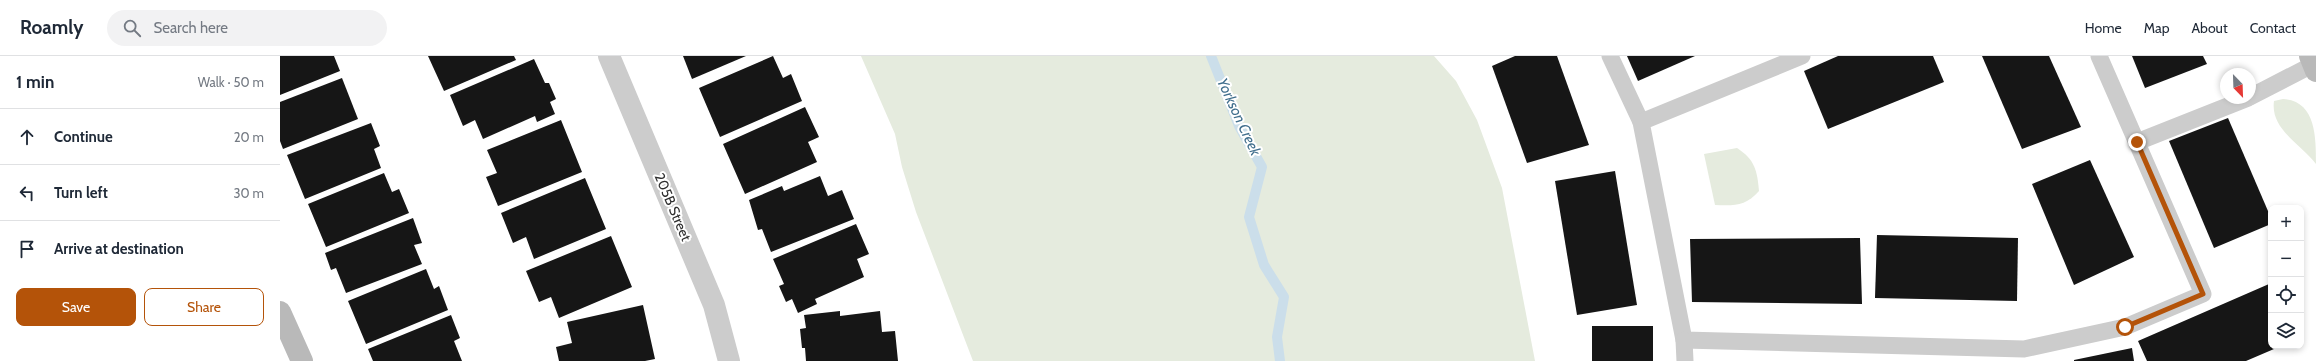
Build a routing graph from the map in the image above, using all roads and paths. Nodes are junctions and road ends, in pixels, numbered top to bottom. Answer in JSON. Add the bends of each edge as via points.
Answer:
{"nodes":[{"id":1,"x":610,"y":56,"type":"edge"},
{"id":2,"x":1610,"y":56,"type":"edge"},
{"id":3,"x":1802,"y":56,"type":"edge"},
{"id":4,"x":2099,"y":56,"type":"edge"},
{"id":5,"x":2314,"y":63,"type":"edge"},
{"id":6,"x":2256,"y":94,"type":"edge"},
{"id":7,"x":2234,"y":104,"type":"edge"},
{"id":8,"x":1641,"y":122,"type":"junction"},
{"id":9,"x":2137,"y":142,"type":"junction"},
{"id":10,"x":280,"y":312,"type":"edge"},
{"id":11,"x":1684,"y":340,"type":"junction"},
{"id":12,"x":302,"y":361,"type":"edge"},
{"id":13,"x":729,"y":361,"type":"edge"},
{"id":14,"x":1685,"y":361,"type":"edge"}],
"edges":[{"from":1,"to":13,"type":"street","name":"205B Street","via":[[714,305]]},
{"from":2,"to":8,"type":"lane"},
{"from":3,"to":8,"type":"lane"},
{"from":4,"to":9,"type":"lane"},
{"from":5,"to":6,"type":"lane"},
{"from":7,"to":9,"type":"lane"},
{"from":8,"to":11,"type":"lane"},
{"from":9,"to":11,"type":"lane","via":[[2203,294],[2125,327],[2024,349]]},
{"from":10,"to":12,"type":"street"},
{"from":11,"to":14,"type":"lane"}]}
